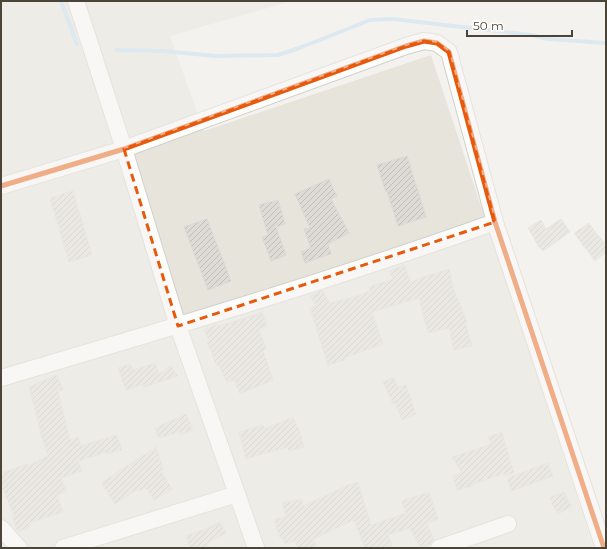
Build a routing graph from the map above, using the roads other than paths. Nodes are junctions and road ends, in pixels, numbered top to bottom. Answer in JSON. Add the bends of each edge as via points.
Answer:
{"nodes":[{"id":1,"x":76,"y":1,"type":"edge"},
{"id":2,"x":124,"y":149,"type":"junction"},
{"id":3,"x":1,"y":186,"type":"edge"},
{"id":4,"x":495,"y":222,"type":"junction"},
{"id":5,"x":178,"y":326,"type":"junction"},
{"id":6,"x":1,"y":378,"type":"edge"},
{"id":7,"x":237,"y":494,"type":"junction"},
{"id":8,"x":508,"y":524,"type":"dead end"},
{"id":9,"x":1,"y":528,"type":"edge"},
{"id":10,"x":19,"y":548,"type":"edge"},
{"id":11,"x":63,"y":548,"type":"edge"},
{"id":12,"x":256,"y":548,"type":"edge"},
{"id":13,"x":439,"y":548,"type":"edge"},
{"id":14,"x":604,"y":548,"type":"edge"}],
"edges":[{"from":1,"to":2,"type":"street"},
{"from":2,"to":3,"type":"street"},
{"from":2,"to":4,"type":"street","via":[[406,46],[424,41],[437,43],[449,52]]},
{"from":2,"to":5,"type":"street"},
{"from":4,"to":5,"type":"street","via":[[426,247]]},
{"from":4,"to":14,"type":"street"},
{"from":5,"to":6,"type":"street"},
{"from":5,"to":7,"type":"street"},
{"from":7,"to":11,"type":"street"},
{"from":7,"to":12,"type":"street"},
{"from":8,"to":13,"type":"street"},
{"from":9,"to":10,"type":"street"}]}
